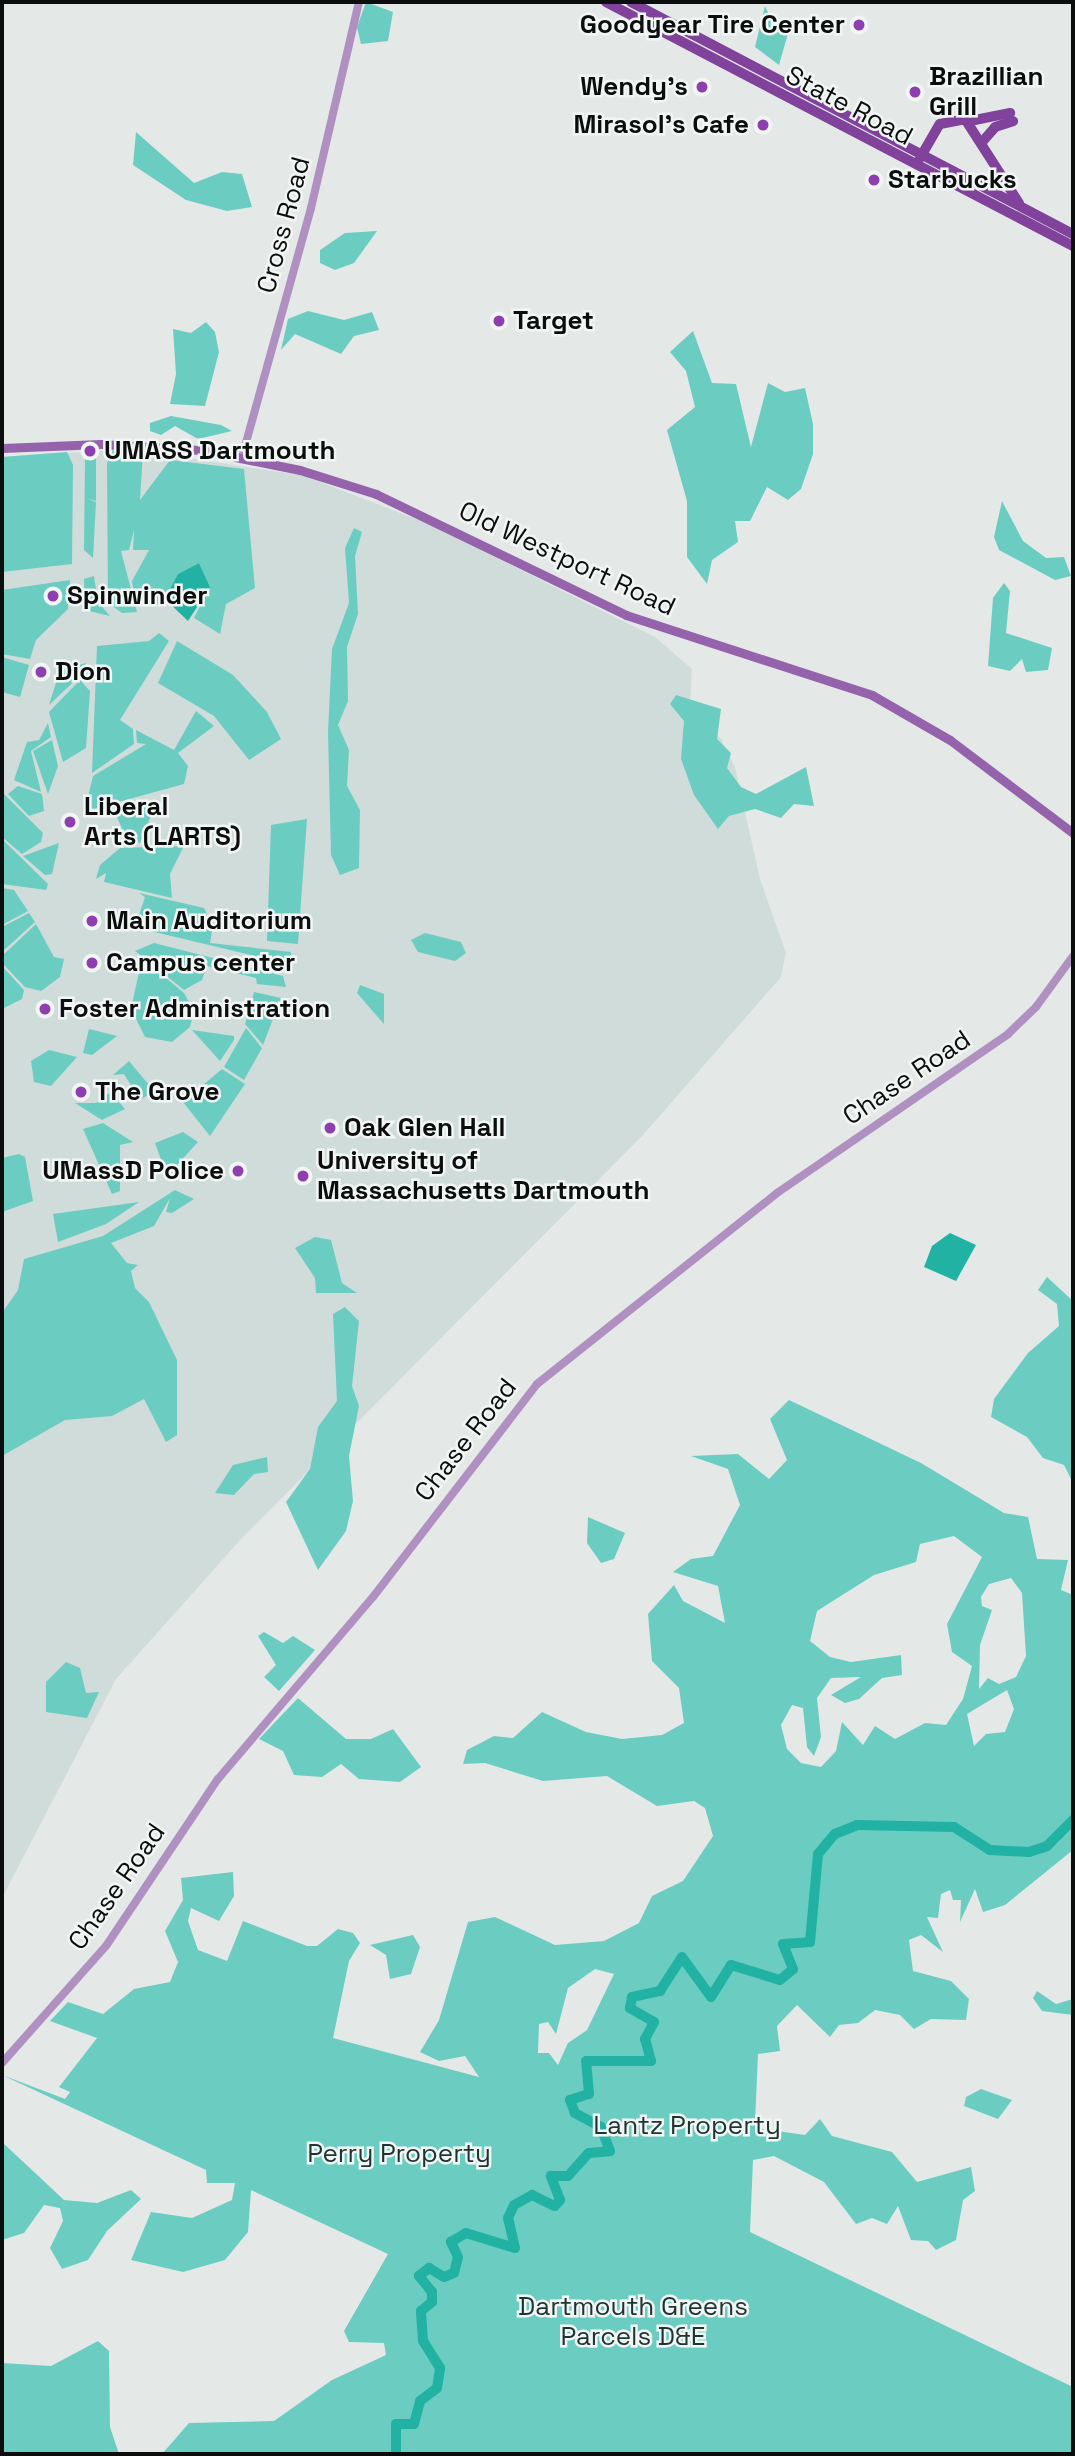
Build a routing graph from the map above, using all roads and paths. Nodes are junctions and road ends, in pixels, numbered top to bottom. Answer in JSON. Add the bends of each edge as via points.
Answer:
{"nodes":[{"id":1,"x":359,"y":2,"type":"edge"},
{"id":2,"x":606,"y":2,"type":"edge"},
{"id":3,"x":631,"y":2,"type":"edge"},
{"id":4,"x":969,"y":121,"type":"junction"},
{"id":5,"x":983,"y":141,"type":"junction"},
{"id":6,"x":922,"y":154,"type":"junction"},
{"id":7,"x":918,"y":166,"type":"junction"},
{"id":8,"x":1024,"y":208,"type":"junction"},
{"id":9,"x":1073,"y":234,"type":"edge"},
{"id":10,"x":1073,"y":246,"type":"edge"},
{"id":11,"x":2,"y":448,"type":"edge"},
{"id":12,"x":242,"y":457,"type":"junction"},
{"id":13,"x":1073,"y":833,"type":"edge"},
{"id":14,"x":1073,"y":956,"type":"edge"},
{"id":15,"x":2,"y":2063,"type":"edge"}],
"edges":[{"from":1,"to":12,"type":"street","name":"Cross Road","via":[[312,208]]},
{"from":2,"to":7,"type":"main road","name":"State Road"},
{"from":3,"to":6,"type":"main road","name":"State Road"},
{"from":4,"to":5,"type":"main road"},
{"from":4,"to":5,"type":"main road","via":[[1011,117]]},
{"from":4,"to":6,"type":"main road","via":[[943,122]]},
{"from":5,"to":8,"type":"main road","via":[[999,178]]},
{"from":6,"to":7,"type":"main road"},
{"from":6,"to":8,"type":"main road","name":"State Road"},
{"from":7,"to":10,"type":"main road","name":"State Road"},
{"from":8,"to":9,"type":"main road","name":"State Road"},
{"from":11,"to":12,"type":"main road","name":"Old Westport Road","via":[[153,445]]},
{"from":12,"to":13,"type":"main road","name":"Old Westport Road","via":[[384,497],[626,615],[872,695],[950,740]]},
{"from":14,"to":15,"type":"street","name":"Chase Road","via":[[1043,999],[1007,1034],[776,1193],[537,1384],[373,1597],[218,1779],[106,1946]]}]}
